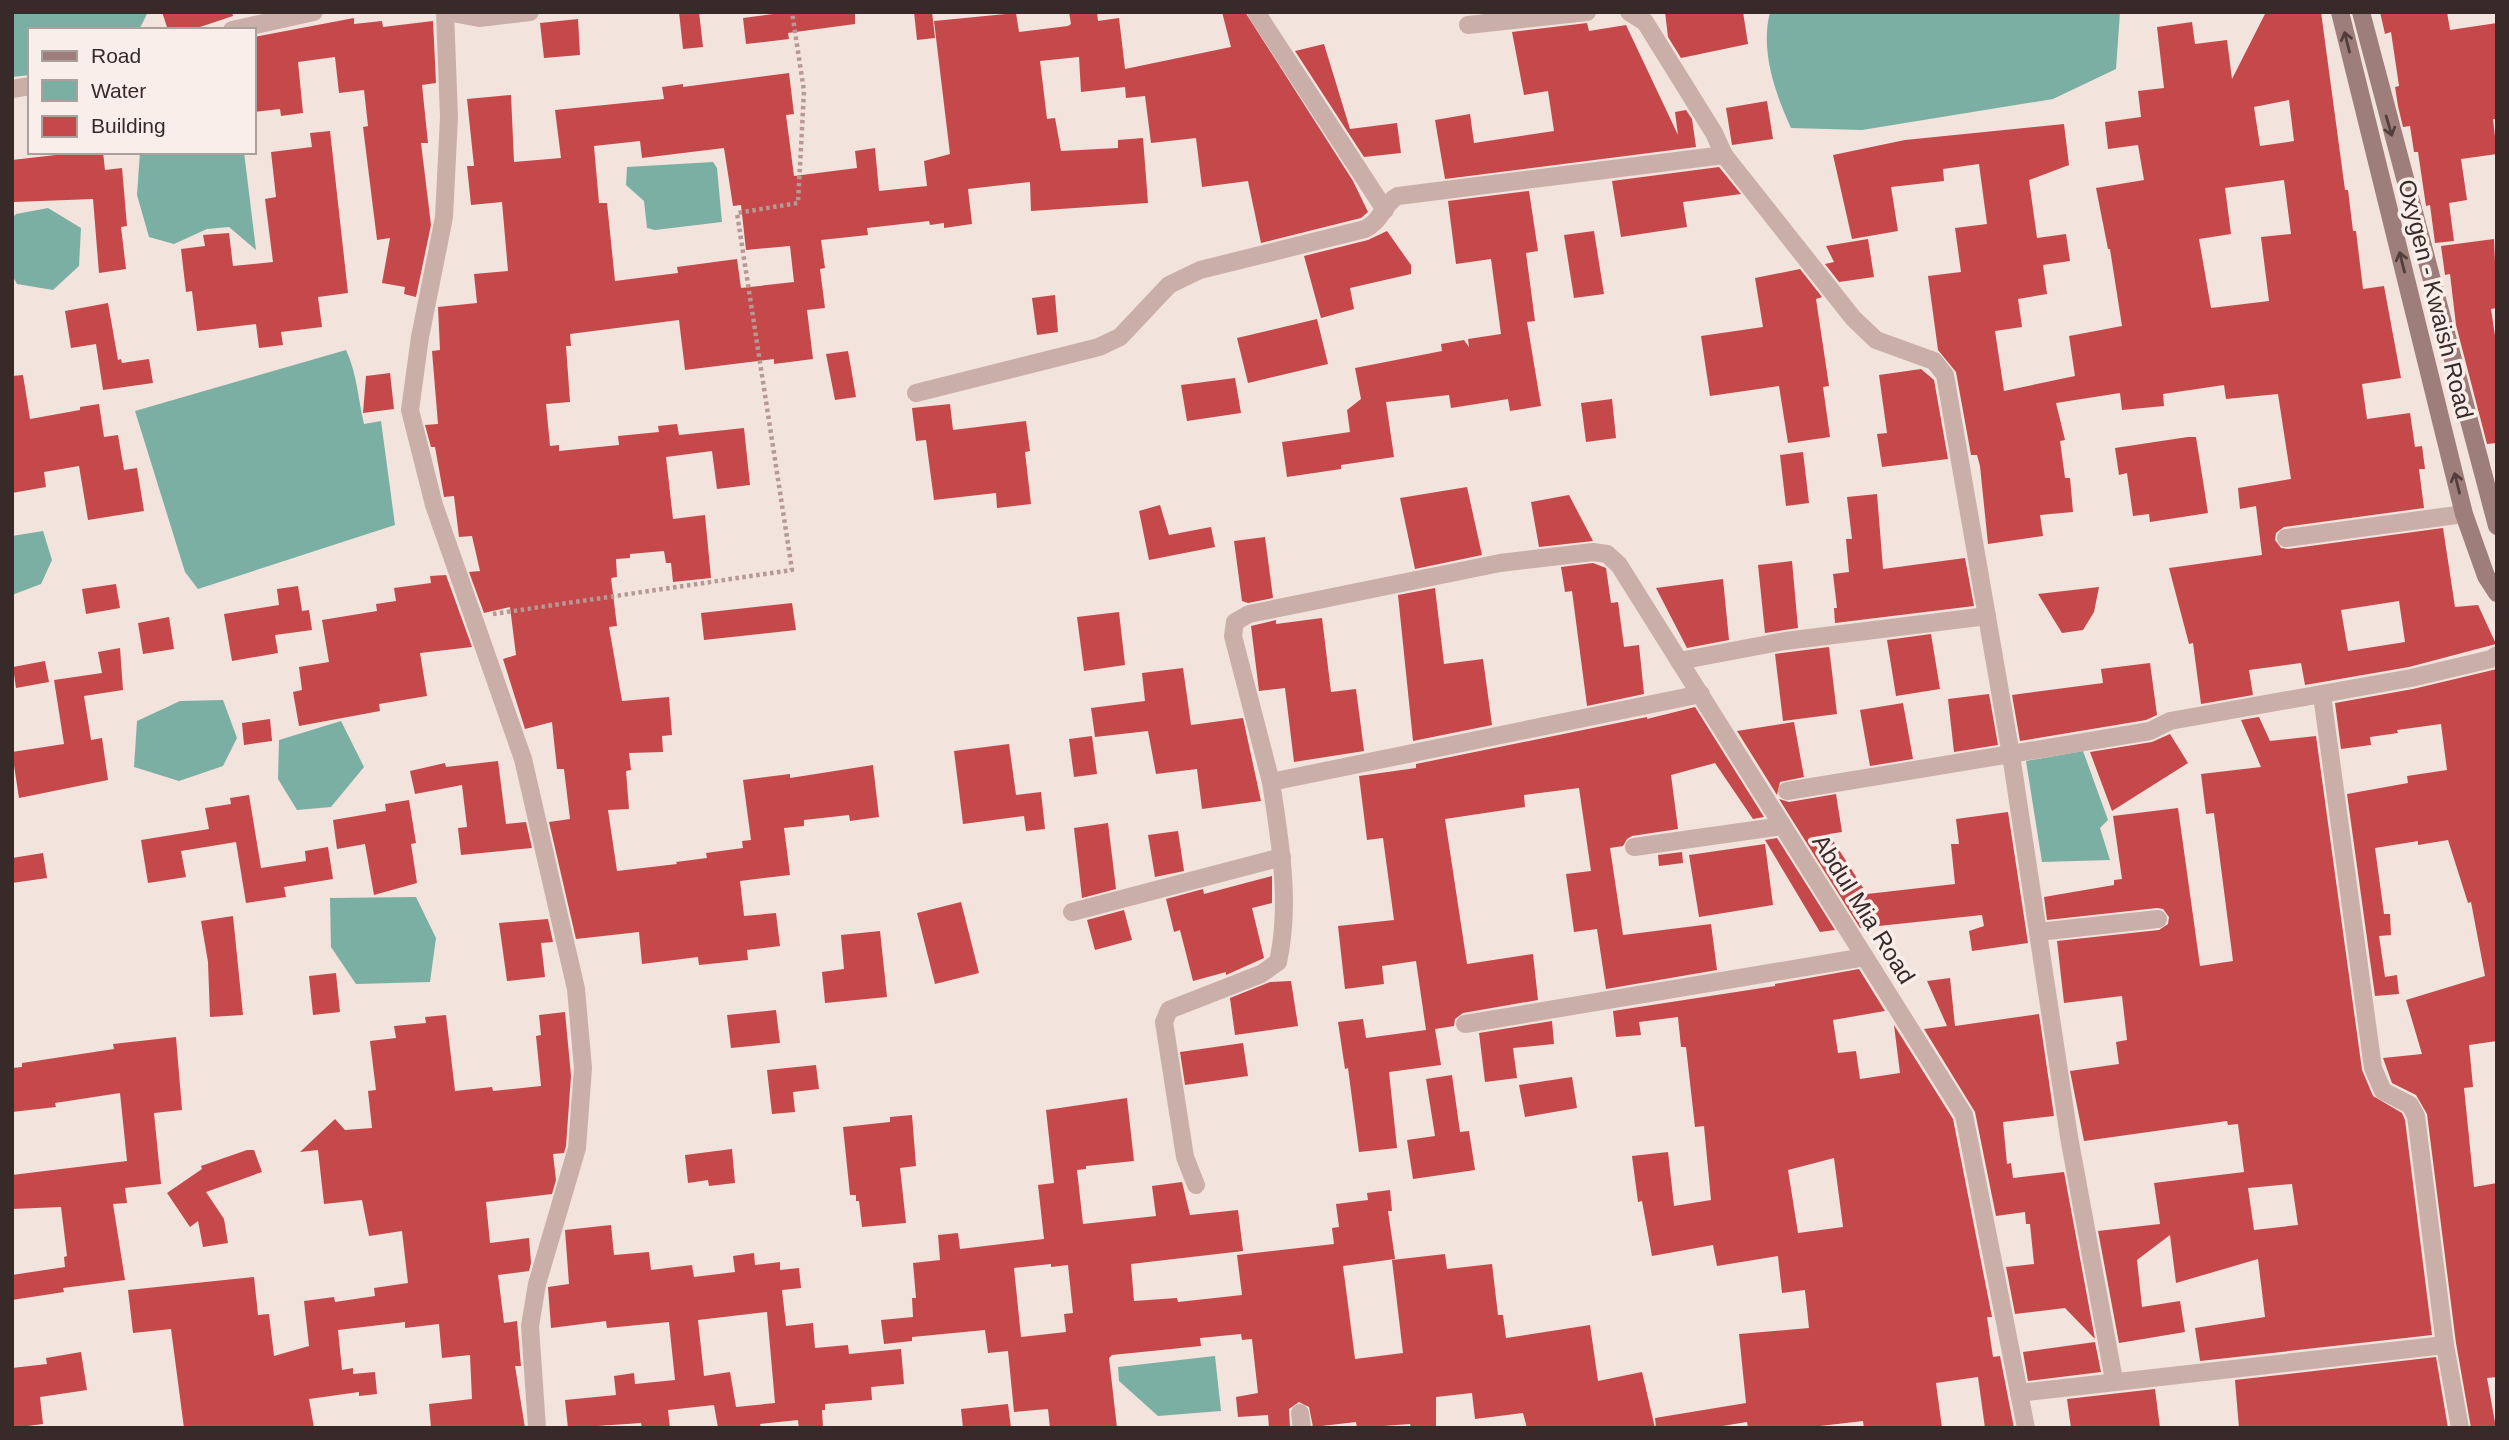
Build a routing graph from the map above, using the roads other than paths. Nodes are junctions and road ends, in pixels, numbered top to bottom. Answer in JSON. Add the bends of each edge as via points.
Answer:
{"nodes":[{"id":1,"x":314,"y":12,"type":"edge"},
{"id":2,"x":446,"y":12,"type":"edge"},
{"id":3,"x":530,"y":12,"type":"edge"},
{"id":4,"x":1256,"y":12,"type":"edge"},
{"id":5,"x":1587,"y":12,"type":"edge"},
{"id":6,"x":1629,"y":12,"type":"edge"},
{"id":7,"x":2340,"y":12,"type":"edge"},
{"id":8,"x":2361,"y":12,"type":"edge"},
{"id":9,"x":1468,"y":25,"type":"dead end"},
{"id":10,"x":241,"y":28,"type":"edge"},
{"id":11,"x":1724,"y":155,"type":"junction"},
{"id":12,"x":1385,"y":210,"type":"junction"},
{"id":13,"x":916,"y":393,"type":"dead end"},
{"id":14,"x":2464,"y":514,"type":"junction"},
{"id":15,"x":2497,"y":526,"type":"edge"},
{"id":16,"x":2286,"y":538,"type":"dead end"},
{"id":17,"x":2497,"y":593,"type":"edge"},
{"id":18,"x":1987,"y":616,"type":"junction"},
{"id":19,"x":2497,"y":655,"type":"edge"},
{"id":20,"x":1679,"y":661,"type":"junction"},
{"id":21,"x":1701,"y":694,"type":"junction"},
{"id":22,"x":2322,"y":695,"type":"junction"},
{"id":23,"x":2011,"y":755,"type":"junction"},
{"id":24,"x":1272,"y":782,"type":"junction"},
{"id":25,"x":1787,"y":792,"type":"dead end"},
{"id":26,"x":1783,"y":826,"type":"junction"},
{"id":27,"x":1634,"y":847,"type":"dead end"},
{"id":28,"x":1282,"y":857,"type":"junction"},
{"id":29,"x":1072,"y":912,"type":"dead end"},
{"id":30,"x":2158,"y":919,"type":"dead end"},
{"id":31,"x":2038,"y":932,"type":"junction"},
{"id":32,"x":1865,"y":957,"type":"junction"},
{"id":33,"x":1465,"y":1024,"type":"dead end"},
{"id":34,"x":1196,"y":1185,"type":"dead end"},
{"id":35,"x":2445,"y":1345,"type":"junction"},
{"id":36,"x":2114,"y":1380,"type":"junction"},
{"id":37,"x":2019,"y":1393,"type":"junction"},
{"id":38,"x":537,"y":1428,"type":"edge"},
{"id":39,"x":2026,"y":1428,"type":"edge"},
{"id":40,"x":2460,"y":1428,"type":"edge"}],
"edges":[{"from":1,"to":10,"type":"street"},
{"from":2,"to":3,"type":"street","via":[[479,18]]},
{"from":2,"to":38,"type":"street","via":[[449,117],[444,217],[410,410],[433,505],[523,759],[576,989],[583,1068],[577,1149],[537,1284],[530,1326]]},
{"from":4,"to":12,"type":"street"},
{"from":5,"to":9,"type":"street"},
{"from":6,"to":11,"type":"street","via":[[1645,22]]},
{"from":14,"to":7,"type":"main road","name":"Oxygen - Kwaish Road","one_way":true},
{"from":8,"to":15,"type":"main road","name":"Oxygen - Kwaish Road","one_way":true},
{"from":11,"to":12,"type":"street","via":[[1398,196]]},
{"from":11,"to":18,"type":"street","via":[[1853,318],[1876,340],[1934,361],[1945,375]]},
{"from":12,"to":13,"type":"street","via":[[1378,223],[1365,229],[1200,270],[1169,285],[1119,337],[1099,347]]},
{"from":14,"to":16,"type":"street"},
{"from":14,"to":17,"type":"main road","name":"Oxygen - Kwaish Road","via":[[2486,576]]},
{"from":18,"to":20,"type":"street","via":[[1785,641]]},
{"from":18,"to":23,"type":"street"},
{"from":19,"to":22,"type":"street"},
{"from":20,"to":21,"type":"street","name":"Abdul Mia Road"},
{"from":20,"to":24,"type":"street","name":"Abdul Mia Road","via":[[1619,565],[1608,554],[1593,552],[1500,563],[1249,614],[1236,622],[1233,636]]},
{"from":21,"to":24,"type":"street"},
{"from":21,"to":26,"type":"street","name":"Abdul Mia Road"},
{"from":22,"to":23,"type":"street","via":[[2219,711],[2170,721],[2150,731]]},
{"from":22,"to":35,"type":"street","via":[[2373,1068],[2382,1091],[2410,1105],[2416,1116]]},
{"from":23,"to":25,"type":"street"},
{"from":23,"to":31,"type":"street"},
{"from":24,"to":28,"type":"street"},
{"from":26,"to":27,"type":"street"},
{"from":26,"to":32,"type":"street","name":"Abdul Mia Road"},
{"from":28,"to":29,"type":"street"},
{"from":28,"to":34,"type":"street","via":[[1284,935],[1278,962],[1261,974],[1169,1010],[1164,1022],[1185,1157]]},
{"from":30,"to":31,"type":"street"},
{"from":31,"to":36,"type":"street","via":[[2069,1137]]},
{"from":32,"to":33,"type":"street"},
{"from":32,"to":37,"type":"street","name":"Abdul Mia Road","via":[[1964,1115]]},
{"from":35,"to":36,"type":"street"},
{"from":35,"to":40,"type":"street"},
{"from":36,"to":37,"type":"street"},
{"from":37,"to":39,"type":"street","name":"Abdul Mia Road"}]}
